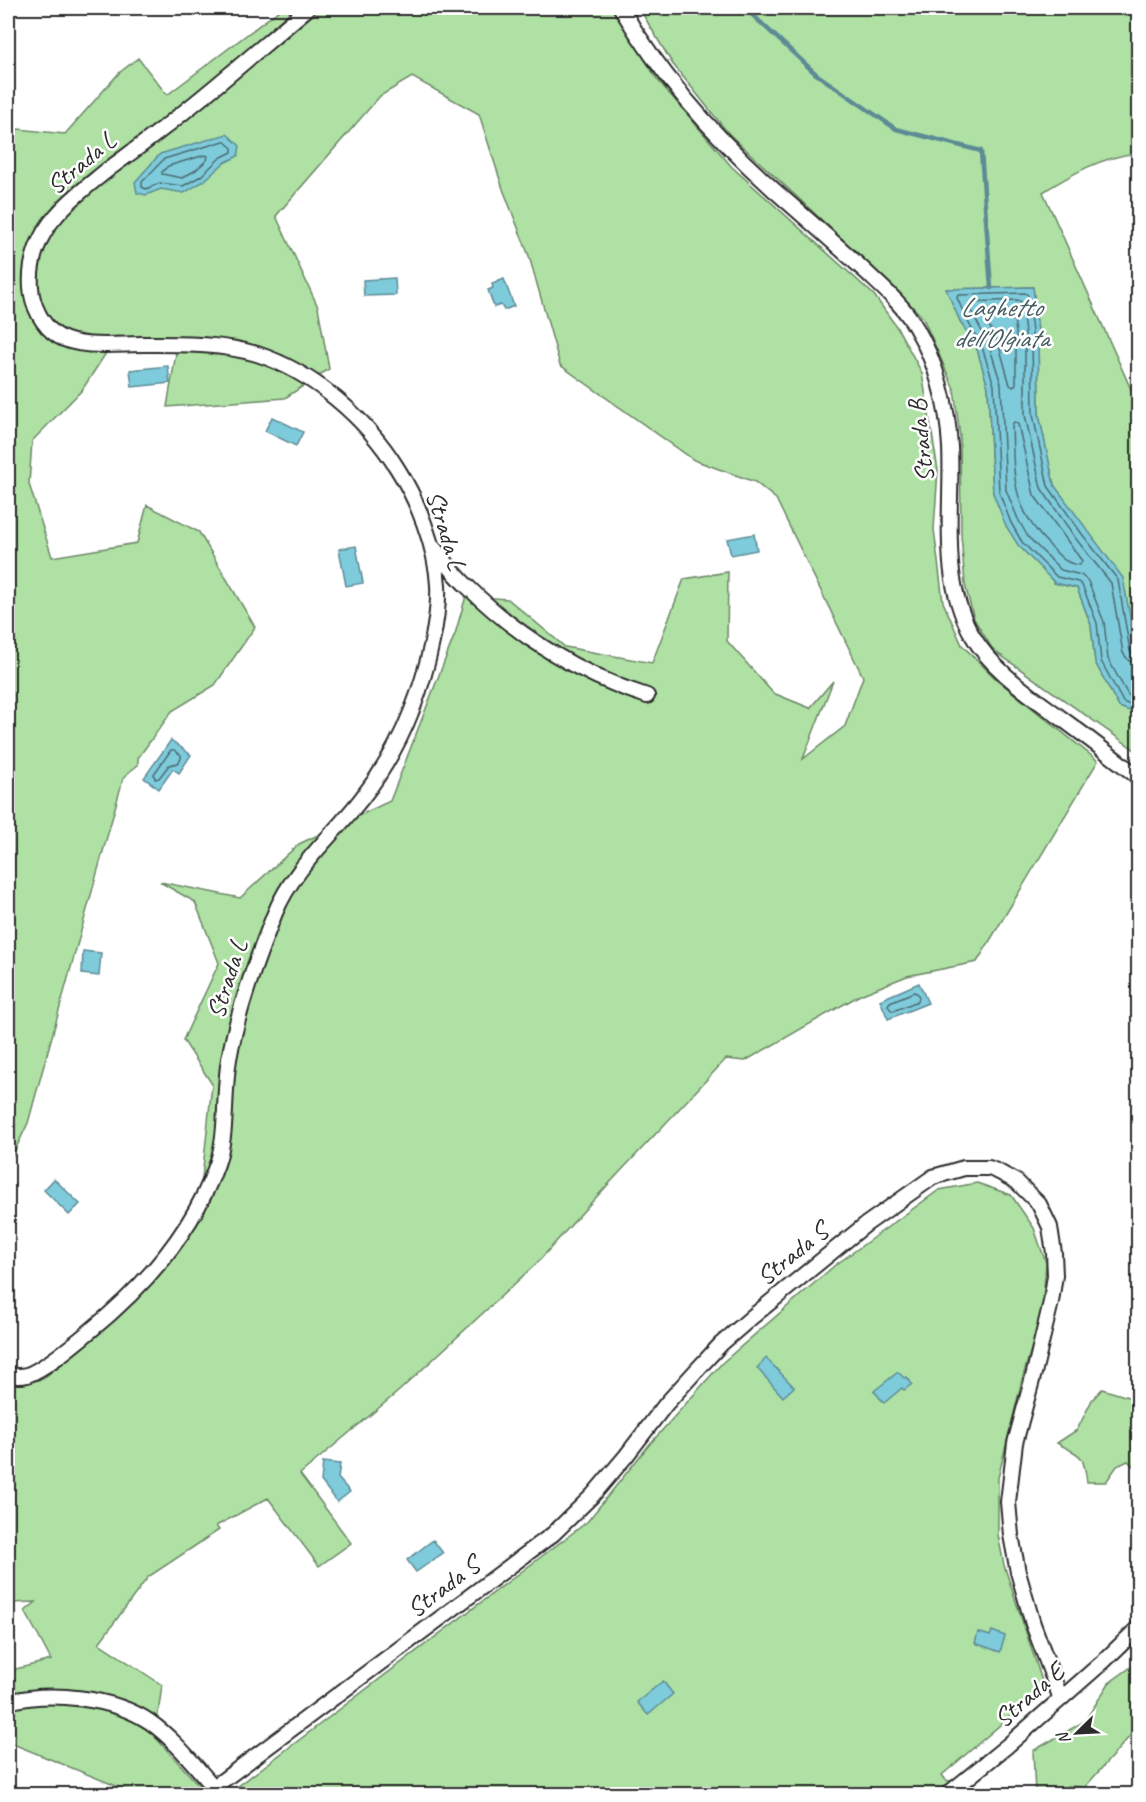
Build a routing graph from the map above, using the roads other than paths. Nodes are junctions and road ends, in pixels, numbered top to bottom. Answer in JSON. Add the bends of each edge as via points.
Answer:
{"nodes":[{"id":1,"x":308,"y":8,"type":"edge"},
{"id":2,"x":621,"y":8,"type":"edge"},
{"id":3,"x":430,"y":544,"type":"junction"},
{"id":4,"x":647,"y":696,"type":"dead end"},
{"id":5,"x":1136,"y":774,"type":"edge"},
{"id":6,"x":8,"y":1375,"type":"edge"},
{"id":7,"x":1138,"y":1628,"type":"edge"},
{"id":8,"x":1061,"y":1699,"type":"junction"},
{"id":9,"x":8,"y":1702,"type":"edge"},
{"id":10,"x":217,"y":1791,"type":"edge"},
{"id":11,"x":948,"y":1794,"type":"edge"}],
"edges":[{"from":1,"to":3,"type":"street","name":"Strada L","via":[[63,208],[36,249],[32,294],[46,325],[70,341],[223,346],[267,357],[294,370],[334,398],[381,444],[405,482]]},
{"from":2,"to":5,"type":"street","name":"Strada B","via":[[684,98],[771,188],[895,300],[915,326],[944,401],[950,447],[949,553],[956,596],[972,635],[983,652],[1015,682]]},
{"from":3,"to":4,"type":"street","via":[[466,586],[513,626],[570,664]]},
{"from":3,"to":6,"type":"street","name":"Strada L","via":[[439,604],[417,699],[378,776],[295,875],[278,906],[243,1001],[227,1073],[221,1146],[204,1192],[173,1246],[133,1292],[84,1336],[42,1366],[28,1374]]},
{"from":7,"to":8,"type":"street","name":"Strada E"},
{"from":8,"to":10,"type":"street","name":"Strada S","via":[[1018,1572],[1008,1502],[1015,1443],[1051,1302],[1055,1275],[1053,1241],[1039,1204],[1017,1182],[989,1168],[964,1167],[925,1181],[721,1344],[666,1404],[599,1488],[553,1534]]},
{"from":8,"to":11,"type":"street","name":"Strada E"},
{"from":9,"to":10,"type":"street","via":[[54,1697],[121,1707],[165,1735]]}]}
